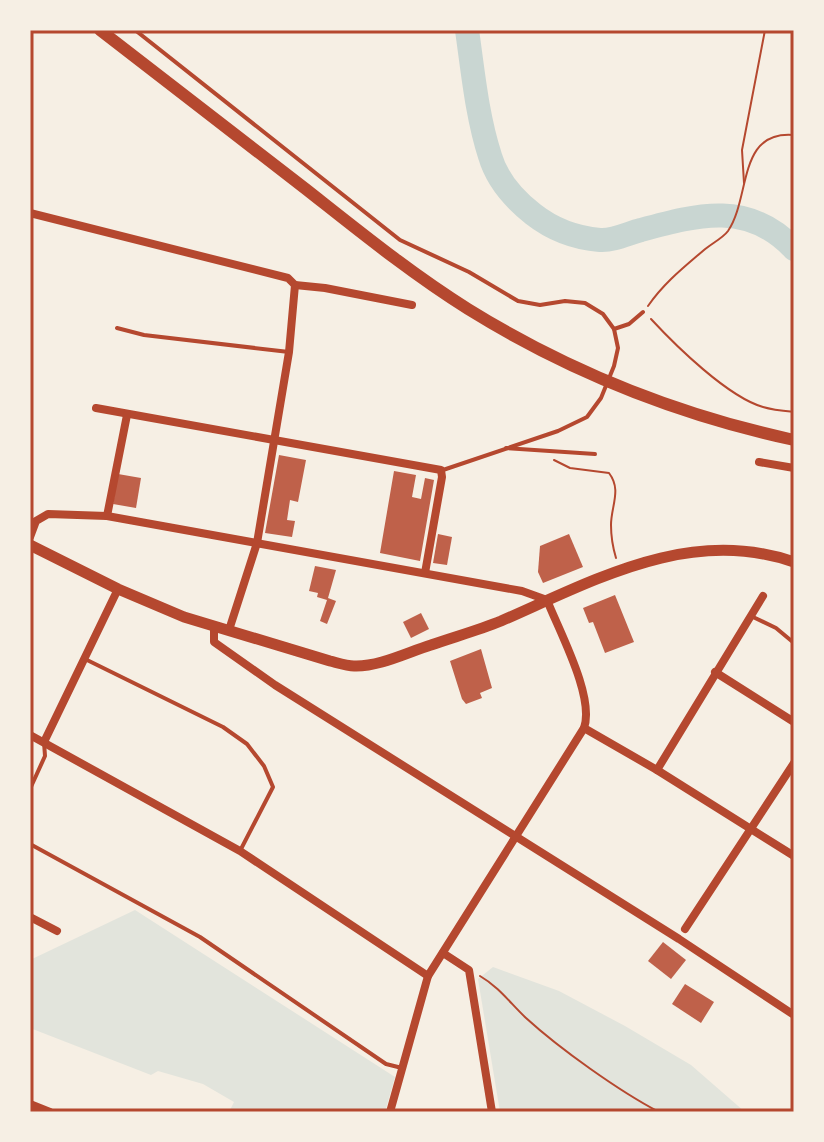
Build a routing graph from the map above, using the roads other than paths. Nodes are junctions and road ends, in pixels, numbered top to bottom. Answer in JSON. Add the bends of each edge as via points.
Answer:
{"nodes":[{"id":1,"x":100,"y":30,"type":"edge"},
{"id":2,"x":135,"y":30,"type":"edge"},
{"id":3,"x":30,"y":213,"type":"edge"},
{"id":4,"x":295,"y":285,"type":"junction"},
{"id":5,"x":412,"y":305,"type":"dead end"},
{"id":6,"x":643,"y":312,"type":"road end"},
{"id":7,"x":117,"y":328,"type":"dead end"},
{"id":8,"x":614,"y":329,"type":"junction"},
{"id":9,"x":289,"y":352,"type":"junction"},
{"id":10,"x":96,"y":408,"type":"dead end"},
{"id":11,"x":127,"y":415,"type":"junction"},
{"id":12,"x":794,"y":440,"type":"edge"},
{"id":13,"x":275,"y":442,"type":"junction"},
{"id":14,"x":504,"y":448,"type":"junction"},
{"id":15,"x":595,"y":454,"type":"dead end"},
{"id":16,"x":759,"y":462,"type":"dead end"},
{"id":17,"x":794,"y":468,"type":"edge"},
{"id":18,"x":441,"y":470,"type":"junction"},
{"id":19,"x":30,"y":514,"type":"edge"},
{"id":20,"x":48,"y":514,"type":"junction"},
{"id":21,"x":107,"y":516,"type":"junction"},
{"id":22,"x":30,"y":537,"type":"edge"},
{"id":23,"x":257,"y":543,"type":"junction"},
{"id":24,"x":30,"y":545,"type":"edge"},
{"id":25,"x":794,"y":562,"type":"edge"},
{"id":26,"x":425,"y":573,"type":"junction"},
{"id":27,"x":118,"y":589,"type":"junction"},
{"id":28,"x":763,"y":596,"type":"dead end"},
{"id":29,"x":547,"y":600,"type":"junction"},
{"id":30,"x":751,"y":615,"type":"junction"},
{"id":31,"x":214,"y":626,"type":"junction"},
{"id":32,"x":229,"y":630,"type":"junction"},
{"id":33,"x":794,"y":643,"type":"edge"},
{"id":34,"x":84,"y":659,"type":"junction"},
{"id":35,"x":715,"y":672,"type":"junction"},
{"id":36,"x":794,"y":722,"type":"edge"},
{"id":37,"x":584,"y":728,"type":"junction"},
{"id":38,"x":30,"y":735,"type":"edge"},
{"id":39,"x":44,"y":742,"type":"junction"},
{"id":40,"x":794,"y":763,"type":"edge"},
{"id":41,"x":657,"y":770,"type":"junction"},
{"id":42,"x":30,"y":789,"type":"edge"},
{"id":43,"x":751,"y":829,"type":"junction"},
{"id":44,"x":516,"y":835,"type":"junction"},
{"id":45,"x":30,"y":844,"type":"edge"},
{"id":46,"x":240,"y":851,"type":"junction"},
{"id":47,"x":794,"y":856,"type":"edge"},
{"id":48,"x":30,"y":917,"type":"edge"},
{"id":49,"x":685,"y":929,"type":"dead end"},
{"id":50,"x":57,"y":931,"type":"dead end"},
{"id":51,"x":443,"y":953,"type":"junction"},
{"id":52,"x":428,"y":976,"type":"junction"},
{"id":53,"x":793,"y":1013,"type":"edge"},
{"id":54,"x":402,"y":1068,"type":"junction"},
{"id":55,"x":30,"y":1104,"type":"edge"},
{"id":56,"x":50,"y":1112,"type":"edge"},
{"id":57,"x":390,"y":1112,"type":"edge"},
{"id":58,"x":492,"y":1112,"type":"edge"}],
"edges":[{"from":1,"to":12,"type":"main road","via":[[468,309],[558,358],[657,402]]},
{"from":2,"to":8,"type":"lane","via":[[400,240],[518,301],[585,303]]},
{"from":3,"to":4,"type":"street","via":[[288,278]]},
{"from":4,"to":5,"type":"street"},
{"from":4,"to":9,"type":"street"},
{"from":6,"to":8,"type":"lane"},
{"from":7,"to":9,"type":"lane"},
{"from":8,"to":14,"type":"lane","via":[[614,366],[587,417]]},
{"from":9,"to":13,"type":"street"},
{"from":10,"to":11,"type":"street"},
{"from":11,"to":13,"type":"street"},
{"from":11,"to":21,"type":"street"},
{"from":13,"to":18,"type":"street"},
{"from":13,"to":23,"type":"street"},
{"from":14,"to":15,"type":"lane"},
{"from":14,"to":18,"type":"lane"},
{"from":16,"to":17,"type":"street"},
{"from":18,"to":26,"type":"street"},
{"from":19,"to":20,"type":"street"},
{"from":20,"to":21,"type":"street"},
{"from":20,"to":22,"type":"street","via":[[36,521]]},
{"from":21,"to":23,"type":"street"},
{"from":23,"to":26,"type":"street"},
{"from":23,"to":32,"type":"street"},
{"from":24,"to":27,"type":"main road"},
{"from":25,"to":29,"type":"main road","via":[[723,549],[669,555]]},
{"from":26,"to":29,"type":"street"},
{"from":27,"to":31,"type":"main road"},
{"from":27,"to":34,"type":"street"},
{"from":28,"to":30,"type":"street"},
{"from":29,"to":32,"type":"main road","via":[[497,623],[355,666]]},
{"from":29,"to":37,"type":"street","via":[[585,700]]},
{"from":30,"to":33,"type":"lane"},
{"from":30,"to":35,"type":"street"},
{"from":31,"to":32,"type":"main road"},
{"from":31,"to":44,"type":"street","via":[[214,642]]},
{"from":34,"to":39,"type":"street"},
{"from":34,"to":46,"type":"lane","via":[[247,744],[273,787]]},
{"from":35,"to":36,"type":"street"},
{"from":35,"to":41,"type":"street"},
{"from":37,"to":41,"type":"street"},
{"from":37,"to":44,"type":"street"},
{"from":38,"to":39,"type":"street"},
{"from":39,"to":42,"type":"lane","via":[[45,756]]},
{"from":39,"to":46,"type":"street"},
{"from":40,"to":43,"type":"street"},
{"from":41,"to":43,"type":"street"},
{"from":43,"to":47,"type":"street"},
{"from":43,"to":49,"type":"street"},
{"from":44,"to":51,"type":"street"},
{"from":44,"to":53,"type":"street"},
{"from":45,"to":54,"type":"lane","via":[[200,937],[386,1064]]},
{"from":46,"to":52,"type":"street"},
{"from":48,"to":50,"type":"street"},
{"from":51,"to":52,"type":"street"},
{"from":51,"to":58,"type":"street","via":[[469,970]]},
{"from":52,"to":54,"type":"street"},
{"from":54,"to":57,"type":"street"},
{"from":55,"to":56,"type":"street"}]}
